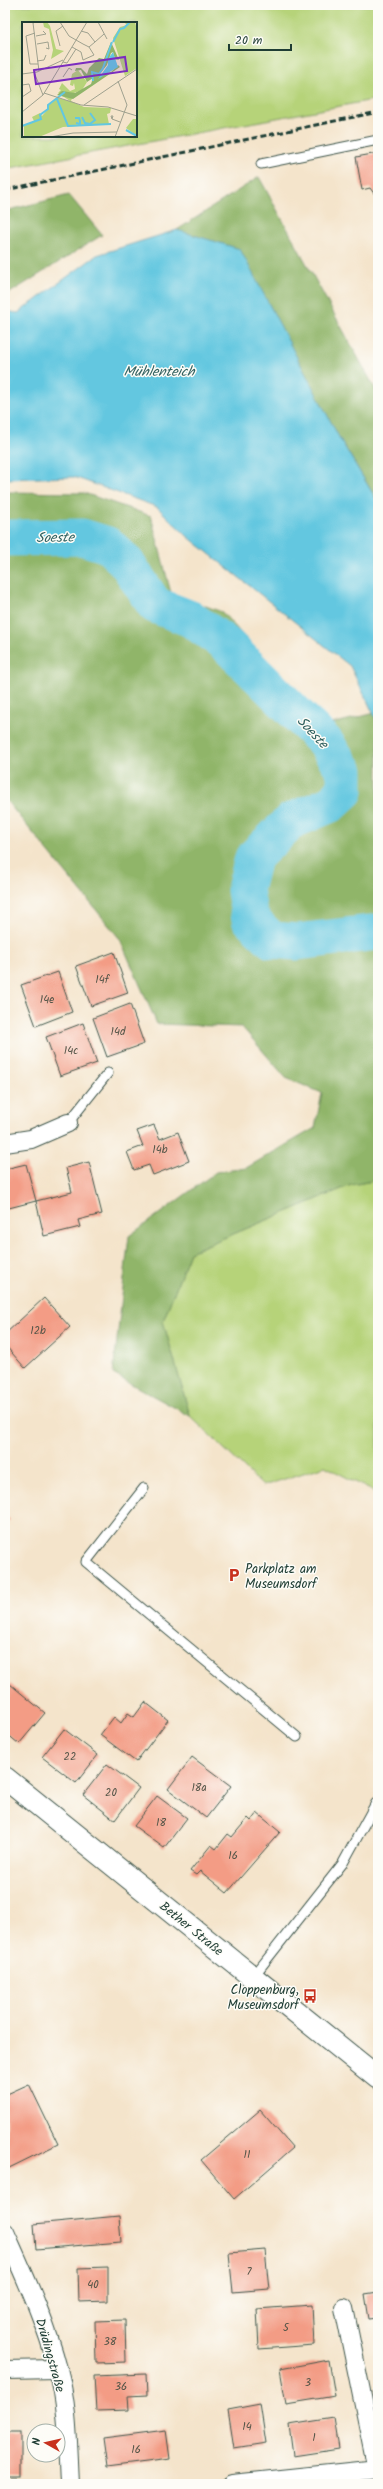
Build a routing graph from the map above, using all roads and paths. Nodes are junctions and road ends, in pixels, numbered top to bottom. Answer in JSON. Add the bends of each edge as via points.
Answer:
{"nodes":[{"id":1,"x":378,"y":140,"type":"edge"},
{"id":2,"x":261,"y":164,"type":"dead end"},
{"id":3,"x":108,"y":1072,"type":"dead end"},
{"id":4,"x":68,"y":1123,"type":"joint"},
{"id":5,"x":5,"y":1143,"type":"edge"},
{"id":6,"x":144,"y":1488,"type":"dead end"},
{"id":7,"x":297,"y":1737,"type":"dead end"},
{"id":8,"x":5,"y":1778,"type":"edge"},
{"id":9,"x":376,"y":1803,"type":"dead end"},
{"id":10,"x":253,"y":1977,"type":"junction"},
{"id":11,"x":378,"y":2078,"type":"edge"},
{"id":12,"x":5,"y":2232,"type":"edge"},
{"id":13,"x":344,"y":2308,"type":"dead end"},
{"id":14,"x":58,"y":2369,"type":"junction"},
{"id":15,"x":5,"y":2370,"type":"edge"},
{"id":16,"x":377,"y":2469,"type":"edge"},
{"id":17,"x":70,"y":2484,"type":"edge"},
{"id":18,"x":232,"y":2484,"type":"edge"}],
"edges":[{"from":1,"to":2,"type":"lane"},
{"from":3,"to":4,"type":"lane"},
{"from":4,"to":5,"type":"street","via":[[32,1139]]},
{"from":6,"to":7,"type":"lane","via":[[86,1562]]},
{"from":8,"to":10,"type":"street","name":"Bether Straße"},
{"from":9,"to":10,"type":"lane","via":[[343,1863]]},
{"from":10,"to":11,"type":"street","name":"Bether Straße"},
{"from":12,"to":14,"type":"street","name":"Drüdingstraße","via":[[33,2295]]},
{"from":13,"to":16,"type":"street"},
{"from":14,"to":15,"type":"street"},
{"from":14,"to":17,"type":"street","name":"Drüdingstraße","via":[[66,2414]]},
{"from":16,"to":18,"type":"street"}]}
